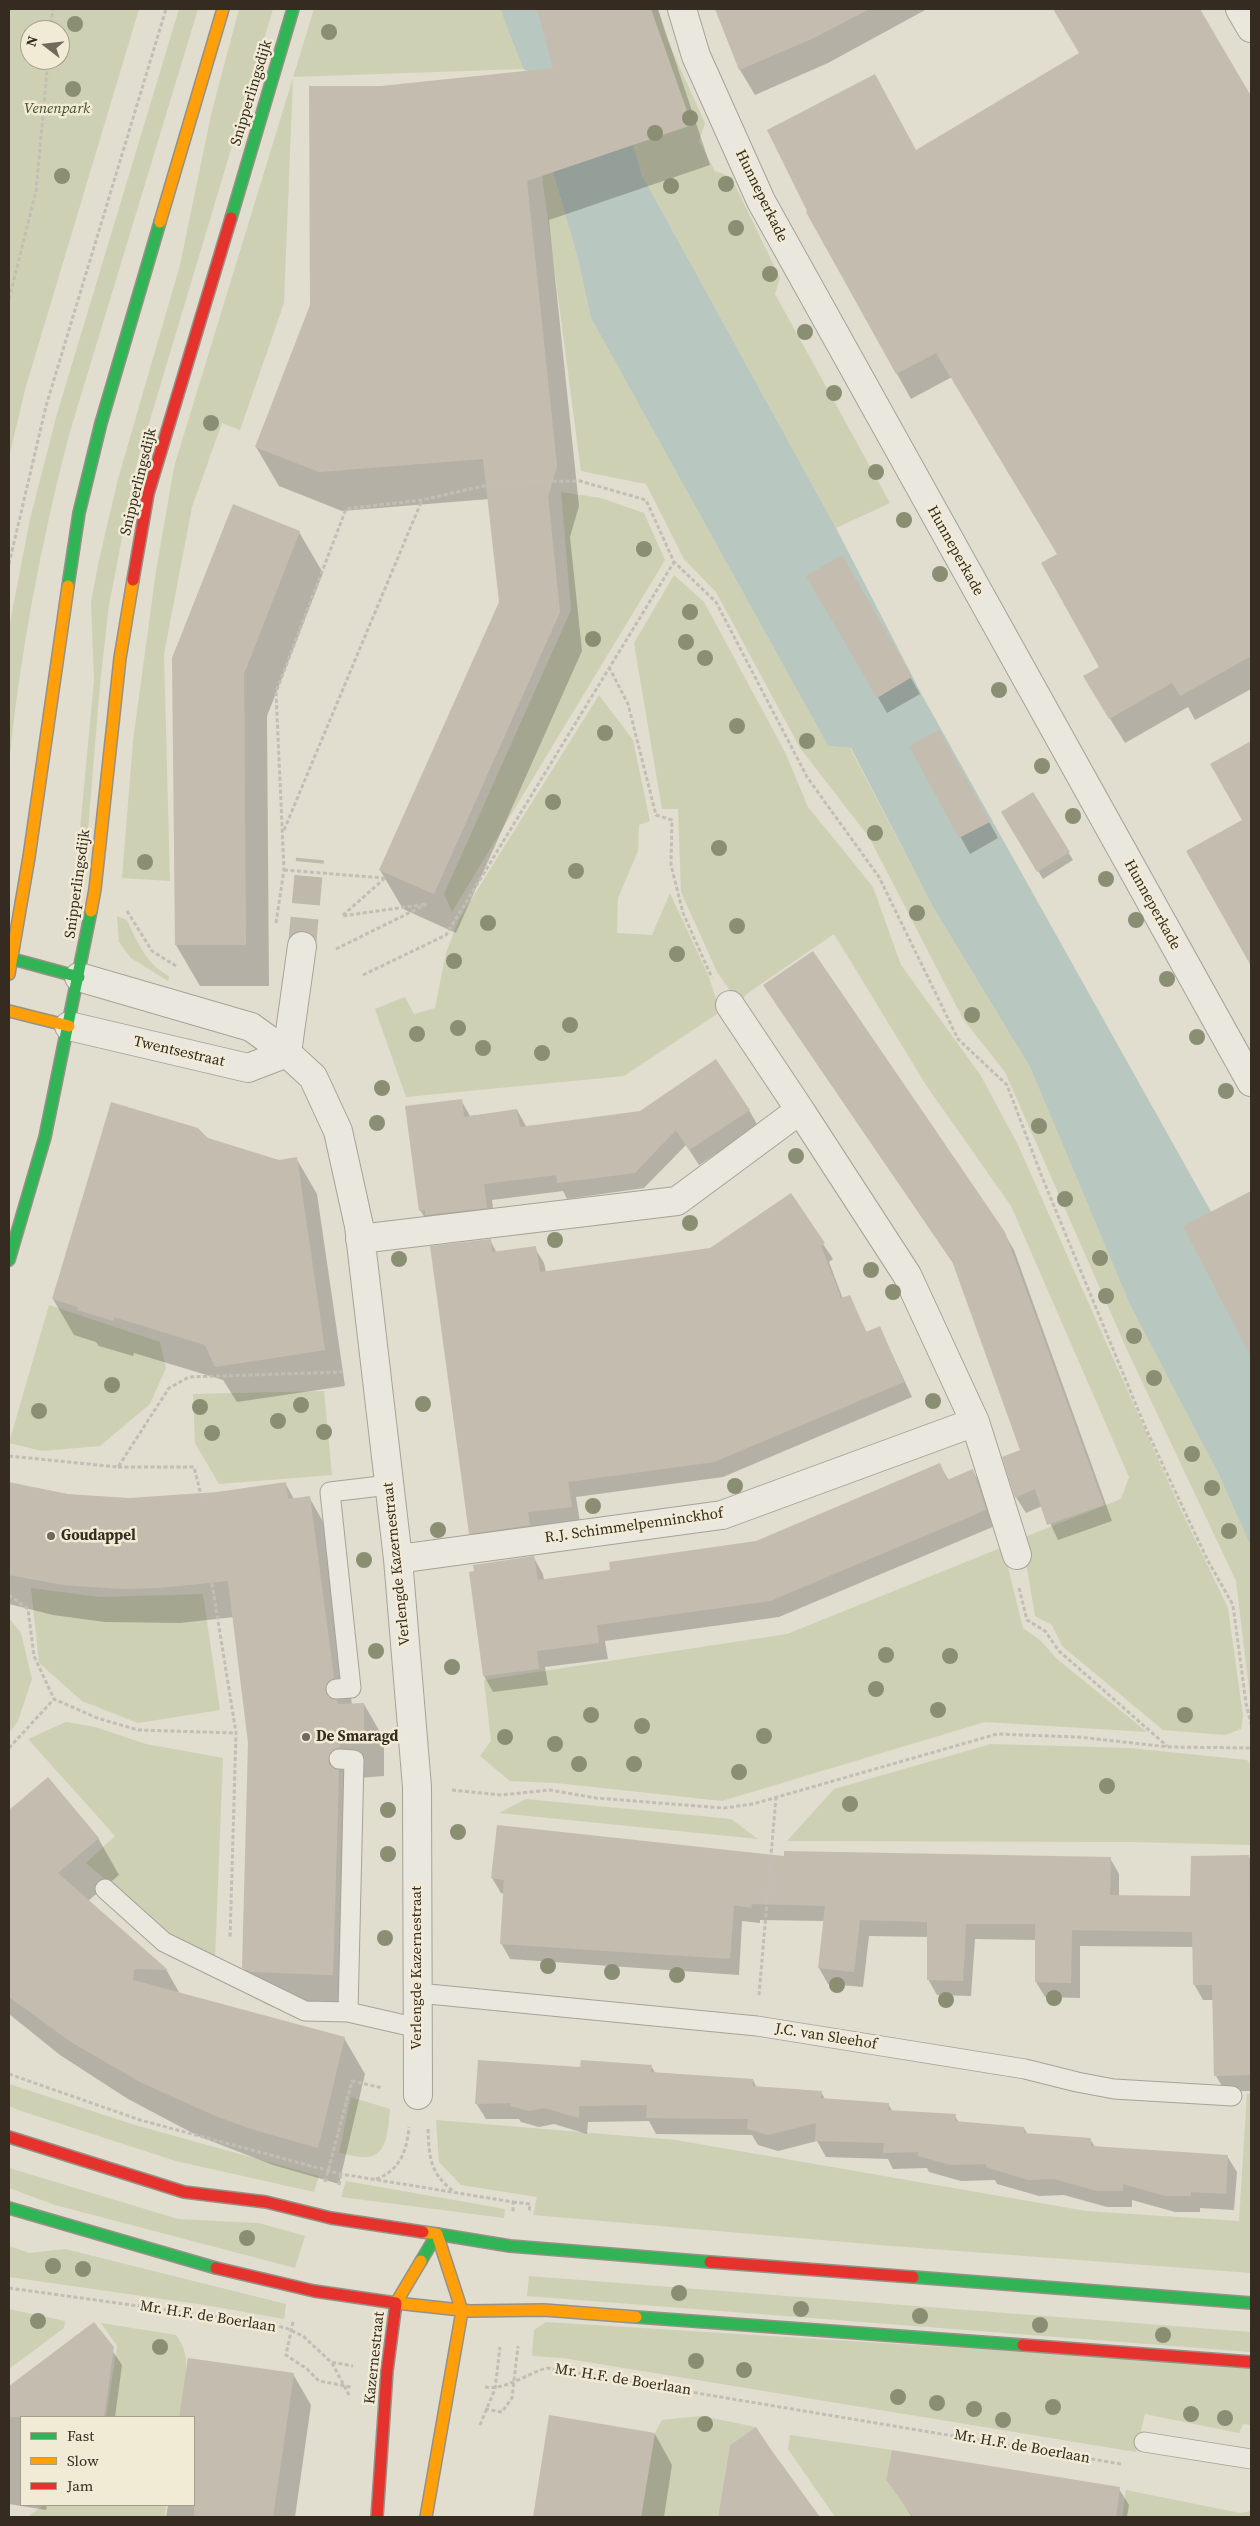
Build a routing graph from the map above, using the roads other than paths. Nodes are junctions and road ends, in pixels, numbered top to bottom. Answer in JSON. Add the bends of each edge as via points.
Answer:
{"nodes":[{"id":1,"x":223,"y":9,"type":"edge"},
{"id":2,"x":293,"y":9,"type":"edge"},
{"id":3,"x":682,"y":9,"type":"edge"},
{"id":4,"x":1240,"y":9,"type":"edge"},
{"id":5,"x":1251,"y":28,"type":"edge"},
{"id":6,"x":301,"y":957,"type":"tunnel mouth"},
{"id":7,"x":10,"y":958,"type":"edge"},
{"id":8,"x":9,"y":974,"type":"edge"},
{"id":9,"x":79,"y":977,"type":"junction"},
{"id":10,"x":730,"y":1005,"type":"dead end"},
{"id":11,"x":9,"y":1011,"type":"edge"},
{"id":12,"x":69,"y":1026,"type":"junction"},
{"id":13,"x":287,"y":1053,"type":"junction"},
{"id":14,"x":1251,"y":1082,"type":"edge"},
{"id":15,"x":800,"y":1110,"type":"junction"},
{"id":16,"x":360,"y":1239,"type":"junction"},
{"id":17,"x":9,"y":1260,"type":"edge"},
{"id":18,"x":975,"y":1422,"type":"junction"},
{"id":19,"x":389,"y":1485,"type":"junction"},
{"id":20,"x":1017,"y":1556,"type":"dead end"},
{"id":21,"x":398,"y":1560,"type":"junction"},
{"id":22,"x":336,"y":1689,"type":"dead end"},
{"id":23,"x":339,"y":1759,"type":"dead end"},
{"id":24,"x":105,"y":1889,"type":"dead end"},
{"id":25,"x":418,"y":1993,"type":"junction"},
{"id":26,"x":348,"y":2012,"type":"junction"},
{"id":27,"x":418,"y":2028,"type":"junction"},
{"id":28,"x":418,"y":2095,"type":"road end"},
{"id":29,"x":1232,"y":2096,"type":"dead end"},
{"id":30,"x":9,"y":2137,"type":"edge"},
{"id":31,"x":9,"y":2208,"type":"edge"},
{"id":32,"x":437,"y":2234,"type":"junction"},
{"id":33,"x":396,"y":2303,"type":"junction"},
{"id":34,"x":1251,"y":2303,"type":"edge"},
{"id":35,"x":462,"y":2311,"type":"junction"},
{"id":36,"x":1251,"y":2362,"type":"edge"},
{"id":37,"x":1144,"y":2442,"type":"dead end"},
{"id":38,"x":1251,"y":2458,"type":"edge"},
{"id":39,"x":377,"y":2517,"type":"edge"},
{"id":40,"x":426,"y":2517,"type":"edge"}],
"edges":[{"from":1,"to":7,"type":"main road","via":[[101,422],[79,513],[29,857]]},
{"from":2,"to":9,"type":"main road","name":"Snipperlingsdijk","via":[[148,494],[120,658],[95,889]]},
{"from":3,"to":14,"type":"street","name":"Hunneperkade","via":[[696,56],[761,201]]},
{"from":4,"to":5,"type":"street"},
{"from":6,"to":13,"type":"street"},
{"from":7,"to":8,"type":"main road"},
{"from":7,"to":9,"type":"main road"},
{"from":9,"to":12,"type":"main road","name":"Snipperlingsdijk"},
{"from":9,"to":13,"type":"street","via":[[251,1028]]},
{"from":10,"to":15,"type":"street"},
{"from":11,"to":12,"type":"main road"},
{"from":12,"to":13,"type":"street","name":"Twentsestraat","via":[[248,1068]]},
{"from":12,"to":17,"type":"main road","name":"Snipperlingsdijk","via":[[45,1137]]},
{"from":13,"to":16,"type":"street","name":"Verlengde Kazernestraat","via":[[313,1077],[338,1131]]},
{"from":15,"to":16,"type":"street","via":[[677,1201]]},
{"from":15,"to":18,"type":"street","via":[[907,1275]]},
{"from":16,"to":19,"type":"street","name":"Verlengde Kazernestraat"},
{"from":18,"to":20,"type":"street"},
{"from":18,"to":21,"type":"street","name":"R.J. Schimmelpenninckhof","via":[[722,1515]]},
{"from":19,"to":21,"type":"street","name":"Verlengde Kazernestraat"},
{"from":19,"to":22,"type":"lane","via":[[330,1492],[351,1688]]},
{"from":21,"to":25,"type":"street","name":"Verlengde Kazernestraat","via":[[417,1787]]},
{"from":23,"to":26,"type":"lane","via":[[354,1760]]},
{"from":24,"to":26,"type":"lane","via":[[164,1942],[305,2011]]},
{"from":25,"to":27,"type":"street","name":"Verlengde Kazernestraat"},
{"from":25,"to":29,"type":"lane","name":"J.C. van Sleehof","via":[[757,2026],[1025,2069],[1114,2089]]},
{"from":26,"to":27,"type":"lane"},
{"from":27,"to":28,"type":"street","name":"Verlengde Kazernestraat"},
{"from":30,"to":32,"type":"main road","via":[[184,2192],[266,2202],[331,2218]]},
{"from":31,"to":33,"type":"main road","via":[[203,2265],[314,2291]]},
{"from":32,"to":33,"type":"main road","name":"Kazernestraat"},
{"from":32,"to":34,"type":"main road","via":[[510,2246]]},
{"from":32,"to":35,"type":"main road"},
{"from":33,"to":35,"type":"main road"},
{"from":33,"to":39,"type":"main road","name":"Kazernestraat","via":[[387,2371]]},
{"from":35,"to":36,"type":"main road","via":[[503,2314],[544,2310]]},
{"from":35,"to":40,"type":"main road"},
{"from":37,"to":38,"type":"lane"}]}
